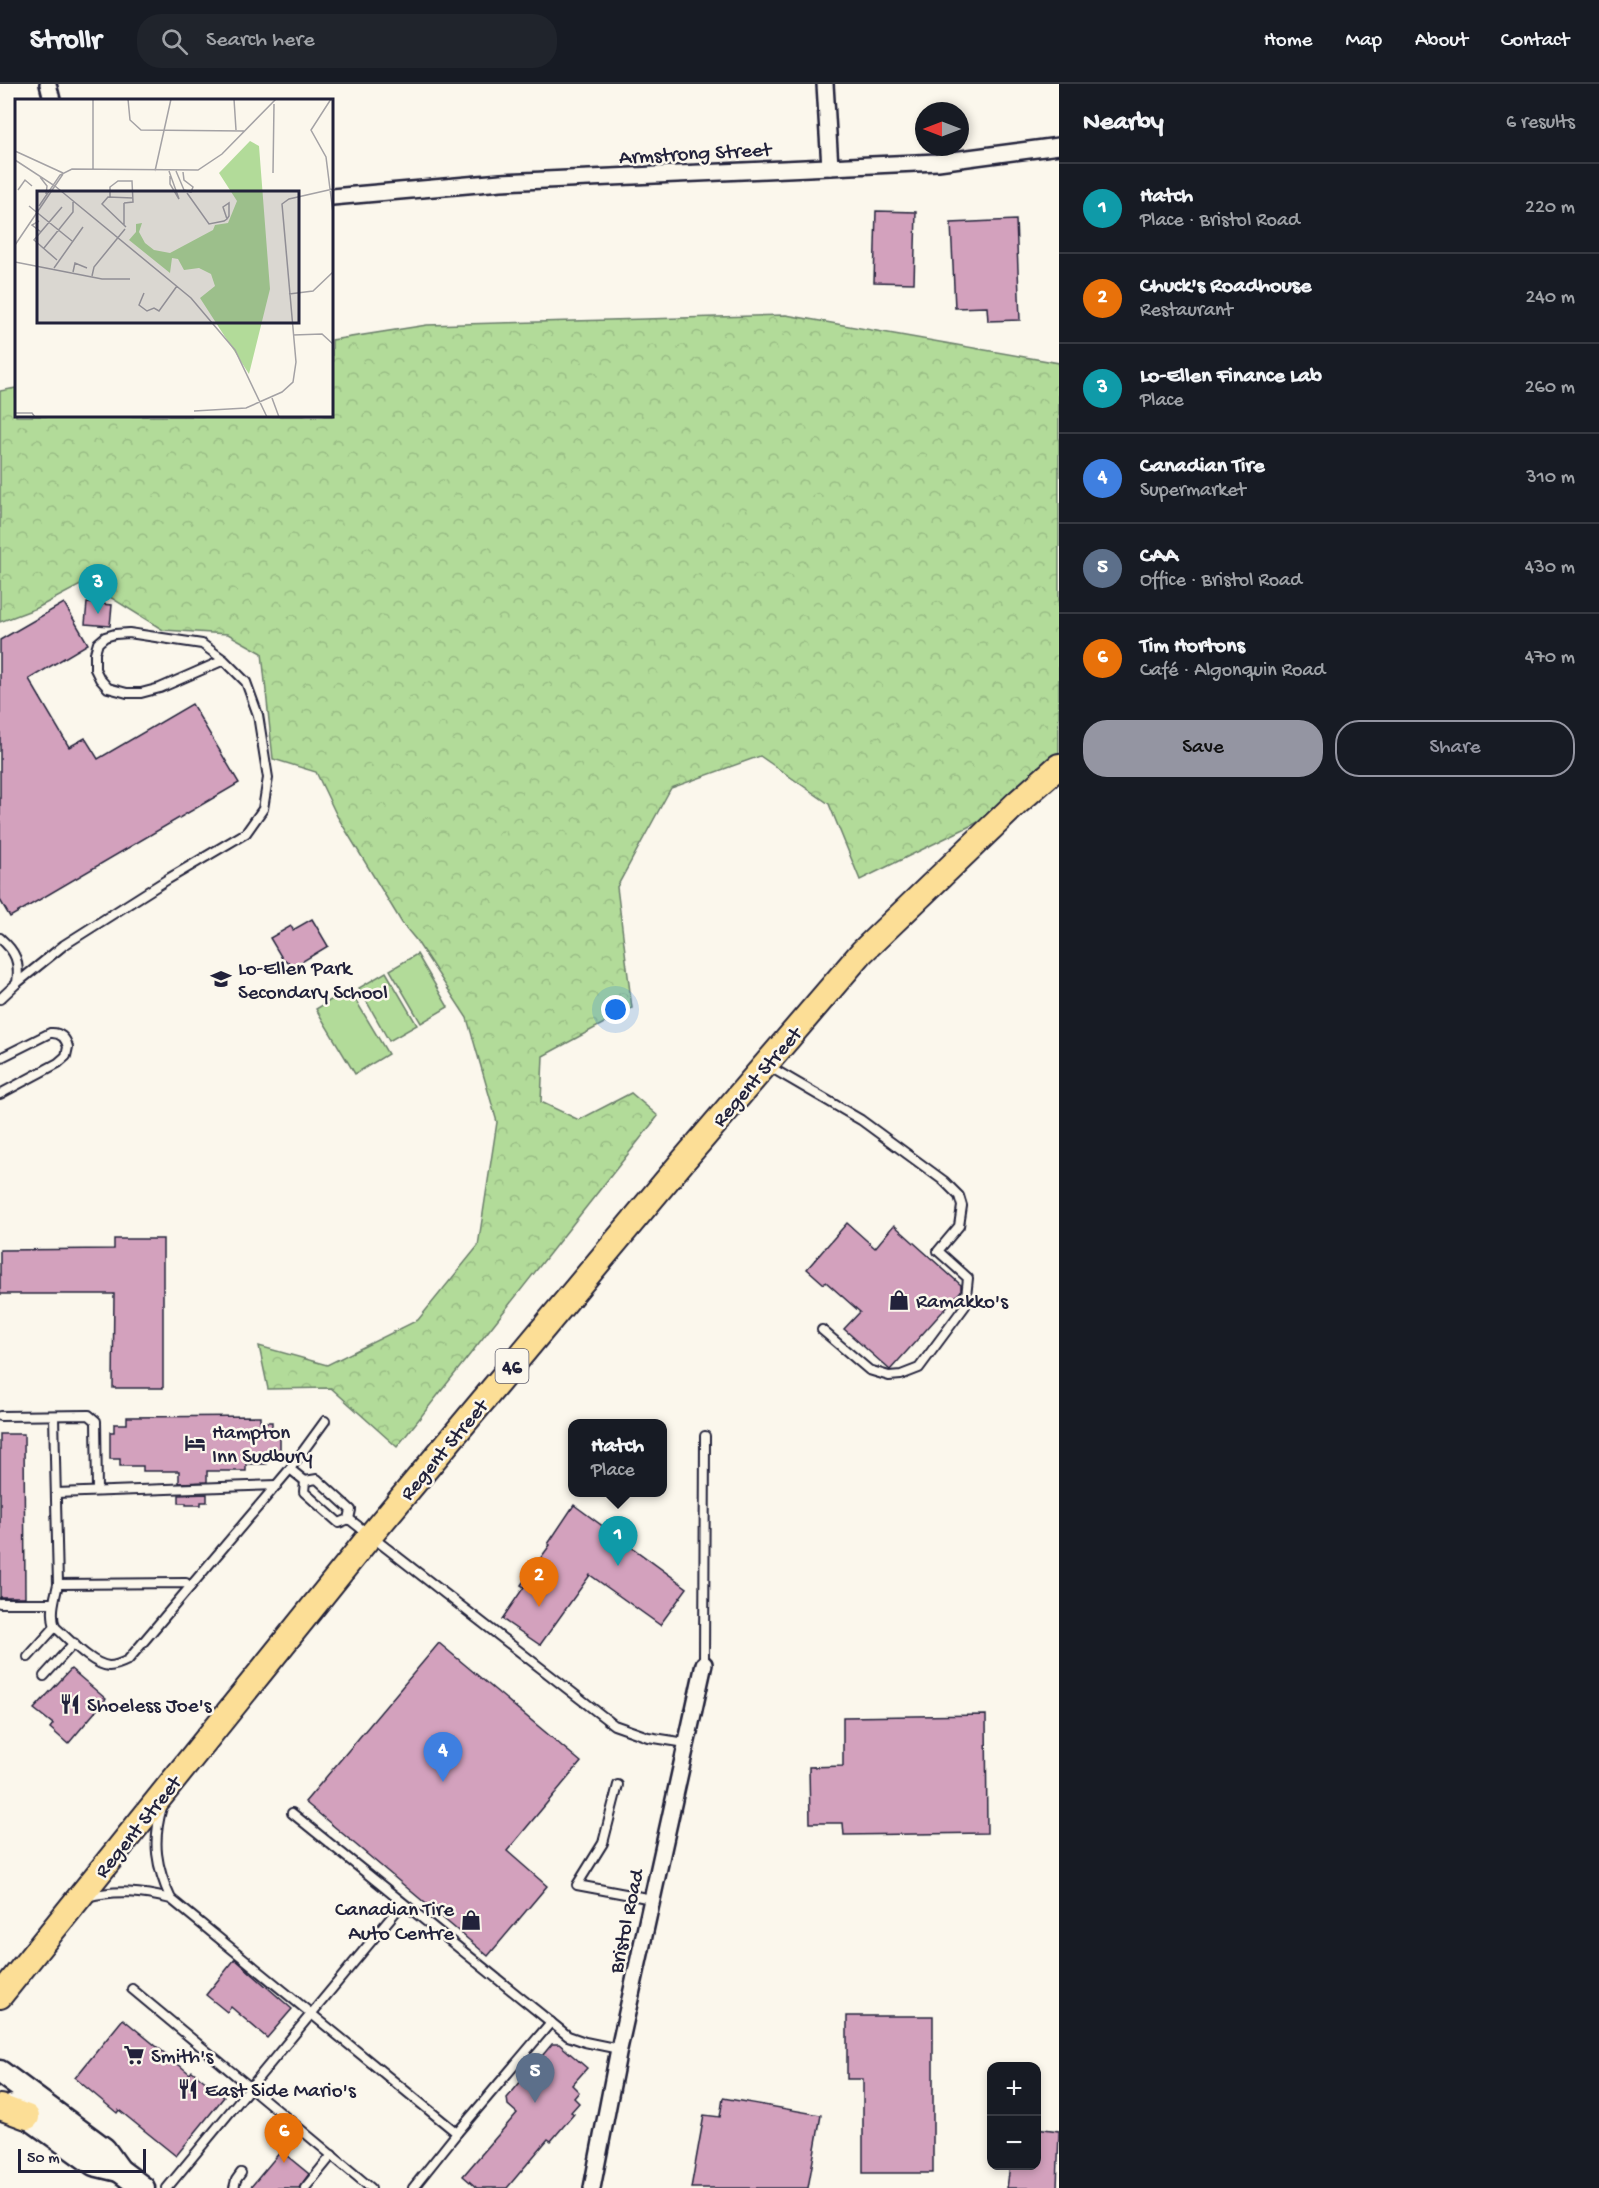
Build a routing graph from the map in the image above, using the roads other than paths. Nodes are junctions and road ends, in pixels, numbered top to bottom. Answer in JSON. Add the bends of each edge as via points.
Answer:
{"nodes":[{"id":1,"x":48,"y":84,"type":"edge"},
{"id":2,"x":825,"y":84,"type":"edge"},
{"id":3,"x":52,"y":99,"type":"edge"},
{"id":4,"x":1059,"y":146,"type":"edge"},
{"id":5,"x":830,"y":167,"type":"junction"},
{"id":6,"x":333,"y":197,"type":"edge"},
{"id":7,"x":224,"y":660,"type":"junction"},
{"id":8,"x":1059,"y":766,"type":"edge"},
{"id":9,"x":0,"y":938,"type":"edge"},
{"id":10,"x":17,"y":983,"type":"junction"},
{"id":11,"x":0,"y":999,"type":"edge"},
{"id":12,"x":0,"y":1058,"type":"edge"},
{"id":13,"x":766,"y":1064,"type":"junction"},
{"id":14,"x":0,"y":1094,"type":"edge"},
{"id":15,"x":822,"y":1330,"type":"dead end"},
{"id":16,"x":0,"y":1416,"type":"edge"},
{"id":17,"x":54,"y":1416,"type":"junction"},
{"id":18,"x":325,"y":1421,"type":"dead end"},
{"id":19,"x":705,"y":1436,"type":"dead end"},
{"id":20,"x":290,"y":1469,"type":"junction"},
{"id":21,"x":305,"y":1481,"type":"junction"},
{"id":22,"x":277,"y":1485,"type":"junction"},
{"id":23,"x":97,"y":1491,"type":"junction"},
{"id":24,"x":56,"y":1493,"type":"junction"},
{"id":25,"x":350,"y":1519,"type":"junction"},
{"id":26,"x":370,"y":1536,"type":"junction"},
{"id":27,"x":58,"y":1584,"type":"junction"},
{"id":28,"x":190,"y":1587,"type":"junction"},
{"id":29,"x":0,"y":1603,"type":"edge"},
{"id":30,"x":53,"y":1603,"type":"junction"},
{"id":31,"x":54,"y":1627,"type":"junction"},
{"id":32,"x":74,"y":1643,"type":"junction"},
{"id":33,"x":28,"y":1658,"type":"dead end"},
{"id":34,"x":704,"y":1665,"type":"joint"},
{"id":35,"x":44,"y":1676,"type":"dead end"},
{"id":36,"x":686,"y":1743,"type":"junction"},
{"id":37,"x":618,"y":1785,"type":"dead end"},
{"id":38,"x":167,"y":1789,"type":"junction"},
{"id":39,"x":292,"y":1813,"type":"dead end"},
{"id":40,"x":171,"y":1899,"type":"junction"},
{"id":41,"x":652,"y":1899,"type":"junction"},
{"id":42,"x":78,"y":1900,"type":"junction"},
{"id":43,"x":403,"y":1903,"type":"junction"},
{"id":44,"x":132,"y":1989,"type":"dead end"},
{"id":45,"x":0,"y":1996,"type":"edge"},
{"id":46,"x":311,"y":2013,"type":"junction"},
{"id":47,"x":551,"y":2022,"type":"junction"},
{"id":48,"x":619,"y":2049,"type":"junction"},
{"id":49,"x":0,"y":2072,"type":"edge"},
{"id":50,"x":250,"y":2087,"type":"junction"},
{"id":51,"x":0,"y":2097,"type":"edge"},
{"id":52,"x":0,"y":2107,"type":"edge"},
{"id":53,"x":27,"y":2116,"type":"junction"},
{"id":54,"x":457,"y":2133,"type":"junction"},
{"id":55,"x":332,"y":2155,"type":"junction"},
{"id":56,"x":119,"y":2170,"type":"junction"},
{"id":57,"x":241,"y":2173,"type":"dead end"},
{"id":58,"x":143,"y":2188,"type":"edge"},
{"id":59,"x":167,"y":2188,"type":"edge"},
{"id":60,"x":234,"y":2188,"type":"edge"},
{"id":61,"x":305,"y":2188,"type":"edge"},
{"id":62,"x":371,"y":2188,"type":"edge"},
{"id":63,"x":414,"y":2188,"type":"edge"},
{"id":64,"x":592,"y":2188,"type":"edge"}],
"edges":[{"from":1,"to":3,"type":"street"},
{"from":2,"to":5,"type":"street"},
{"from":4,"to":5,"type":"street","name":"Armstrong Street","via":[[938,162]]},
{"from":5,"to":6,"type":"street","name":"Armstrong Street","via":[[501,182]]},
{"from":7,"to":7,"type":"lane","via":[[202,644],[129,633],[105,637],[98,643],[95,669],[108,688],[141,693]]},
{"from":7,"to":10,"type":"lane","via":[[246,682],[258,715],[268,778],[263,809],[246,833],[64,945]]},
{"from":8,"to":13,"type":"main road","name":"Regent Street","number":"46","via":[[862,952]]},
{"from":9,"to":10,"type":"lane","via":[[12,949],[19,968]]},
{"from":10,"to":11,"type":"lane"},
{"from":12,"to":14,"type":"lane","via":[[53,1032],[62,1035],[68,1047],[66,1056],[58,1062]]},
{"from":13,"to":15,"type":"lane","via":[[861,1120],[944,1182],[959,1196],[962,1206],[959,1226],[938,1251],[968,1278],[964,1306],[919,1368],[889,1376],[869,1370]]},
{"from":13,"to":26,"type":"main road","name":"Regent Street","number":"46"},
{"from":16,"to":17,"type":"lane"},
{"from":17,"to":23,"type":"lane","via":[[89,1415],[96,1421]]},
{"from":17,"to":24,"type":"lane"},
{"from":18,"to":20,"type":"lane"},
{"from":19,"to":34,"type":"lane"},
{"from":20,"to":21,"type":"lane"},
{"from":20,"to":22,"type":"lane"},
{"from":21,"to":25,"type":"lane","via":[[316,1479],[351,1510]]},
{"from":21,"to":25,"type":"lane","via":[[304,1492],[339,1523]]},
{"from":22,"to":23,"type":"lane"},
{"from":22,"to":28,"type":"lane"},
{"from":23,"to":24,"type":"lane"},
{"from":24,"to":27,"type":"lane"},
{"from":25,"to":26,"type":"lane"},
{"from":26,"to":36,"type":"lane","via":[[614,1725],[648,1737]]},
{"from":26,"to":38,"type":"main road","name":"Regent Street","number":"46"},
{"from":27,"to":28,"type":"lane","via":[[186,1583]]},
{"from":27,"to":30,"type":"lane"},
{"from":28,"to":32,"type":"lane","via":[[128,1660],[118,1665],[96,1663]]},
{"from":29,"to":30,"type":"lane"},
{"from":30,"to":31,"type":"lane"},
{"from":31,"to":32,"type":"lane"},
{"from":31,"to":33,"type":"lane"},
{"from":32,"to":35,"type":"lane"},
{"from":34,"to":36,"type":"street","name":"Bristol Road"},
{"from":36,"to":41,"type":"street","name":"Bristol Road"},
{"from":37,"to":41,"type":"lane","via":[[603,1843],[577,1885]]},
{"from":38,"to":40,"type":"lane","via":[[157,1824],[156,1852],[161,1878]]},
{"from":38,"to":42,"type":"main road","name":"Regent Street","number":"46"},
{"from":39,"to":43,"type":"lane"},
{"from":40,"to":42,"type":"lane","via":[[121,1891]]},
{"from":40,"to":46,"type":"lane"},
{"from":41,"to":48,"type":"street","name":"Bristol Road"},
{"from":42,"to":45,"type":"main road","name":"Regent Street","number":"46"},
{"from":43,"to":46,"type":"lane"},
{"from":43,"to":47,"type":"lane"},
{"from":44,"to":50,"type":"lane"},
{"from":46,"to":50,"type":"lane"},
{"from":46,"to":54,"type":"lane"},
{"from":47,"to":48,"type":"lane","via":[[568,2036]]},
{"from":47,"to":54,"type":"lane"},
{"from":48,"to":64,"type":"street","name":"Bristol Road"},
{"from":49,"to":56,"type":"street","via":[[104,2150]]},
{"from":50,"to":55,"type":"lane"},
{"from":50,"to":59,"type":"lane"},
{"from":51,"to":53,"type":"street"},
{"from":52,"to":53,"type":"main road"},
{"from":53,"to":56,"type":"street","via":[[94,2164]]},
{"from":54,"to":63,"type":"lane"},
{"from":55,"to":61,"type":"lane"},
{"from":55,"to":62,"type":"lane"},
{"from":56,"to":58,"type":"street"},
{"from":57,"to":60,"type":"lane"}]}
